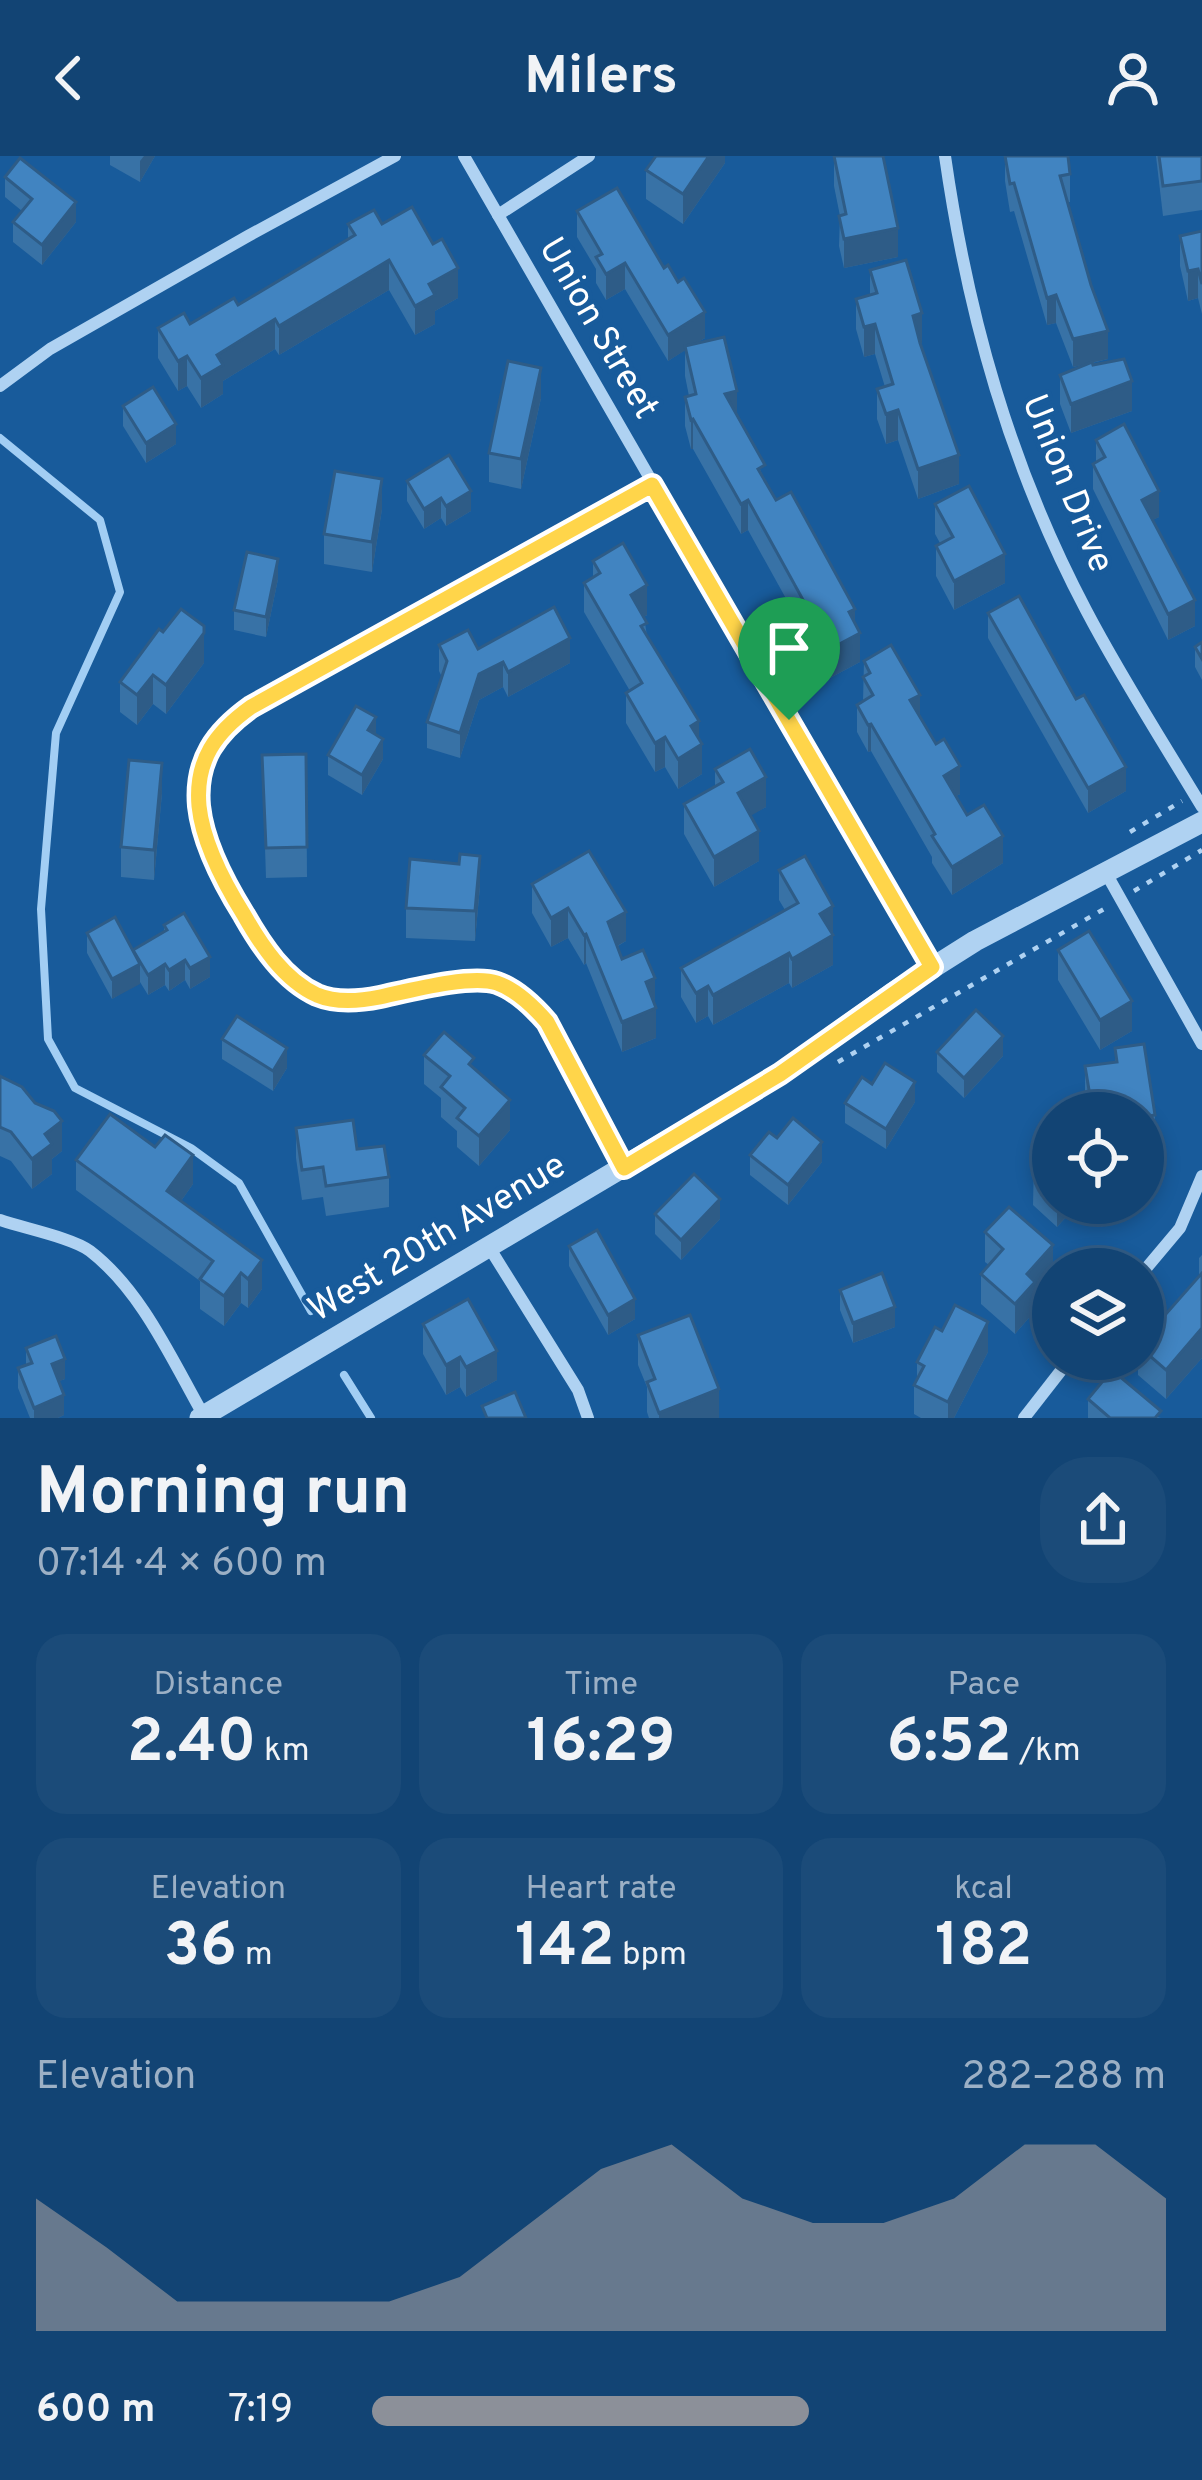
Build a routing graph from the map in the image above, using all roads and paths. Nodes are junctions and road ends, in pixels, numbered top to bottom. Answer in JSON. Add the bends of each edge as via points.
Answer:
{"nodes":[{"id":1,"x":395,"y":156,"type":"edge"},
{"id":2,"x":464,"y":156,"type":"edge"},
{"id":3,"x":589,"y":156,"type":"edge"},
{"id":4,"x":945,"y":156,"type":"edge"},
{"id":5,"x":498,"y":214,"type":"junction"},
{"id":6,"x":0,"y":386,"type":"edge"},
{"id":7,"x":652,"y":485,"type":"junction"},
{"id":8,"x":1202,"y":807,"type":"edge"},
{"id":9,"x":1202,"y":822,"type":"edge"},
{"id":10,"x":1202,"y":850,"type":"edge"},
{"id":11,"x":1106,"y":873,"type":"junction"},
{"id":12,"x":1121,"y":899,"type":"junction"},
{"id":13,"x":932,"y":967,"type":"junction"},
{"id":14,"x":1202,"y":1045,"type":"edge"},
{"id":15,"x":832,"y":1066,"type":"dead end"},
{"id":16,"x":624,"y":1168,"type":"junction"},
{"id":17,"x":1202,"y":1176,"type":"edge"},
{"id":18,"x":0,"y":1220,"type":"edge"},
{"id":19,"x":489,"y":1247,"type":"junction"},
{"id":20,"x":1163,"y":1248,"type":"edge"},
{"id":21,"x":1054,"y":1380,"type":"edge"},
{"id":22,"x":202,"y":1417,"type":"edge"},
{"id":23,"x":588,"y":1418,"type":"edge"},
{"id":24,"x":1024,"y":1418,"type":"edge"}],
"edges":[{"from":1,"to":6,"type":"street","via":[[50,349]]},
{"from":2,"to":5,"type":"street","name":"Union Street"},
{"from":3,"to":5,"type":"street"},
{"from":4,"to":8,"type":"street","name":"Union Drive","via":[[982,349],[1026,476],[1085,609]]},
{"from":5,"to":7,"type":"street","name":"Union Street"},
{"from":7,"to":13,"type":"street","name":"Union Street"},
{"from":7,"to":16,"type":"street","via":[[251,707],[213,743],[197,787],[225,883],[283,970],[338,1000],[495,982],[547,1022]]},
{"from":9,"to":11,"type":"street","name":"West 20th Avenue"},
{"from":10,"to":12,"type":"path"},
{"from":11,"to":12,"type":"street"},
{"from":11,"to":13,"type":"street","name":"West 20th Avenue"},
{"from":12,"to":14,"type":"street"},
{"from":12,"to":15,"type":"path"},
{"from":13,"to":16,"type":"street","name":"West 20th Avenue","via":[[780,1074]]},
{"from":16,"to":19,"type":"street","name":"West 20th Avenue"},
{"from":17,"to":20,"type":"street"},
{"from":18,"to":22,"type":"street","via":[[87,1248],[146,1315]]},
{"from":19,"to":22,"type":"street","name":"West 20th Avenue"},
{"from":19,"to":23,"type":"street"},
{"from":21,"to":24,"type":"street"}]}
